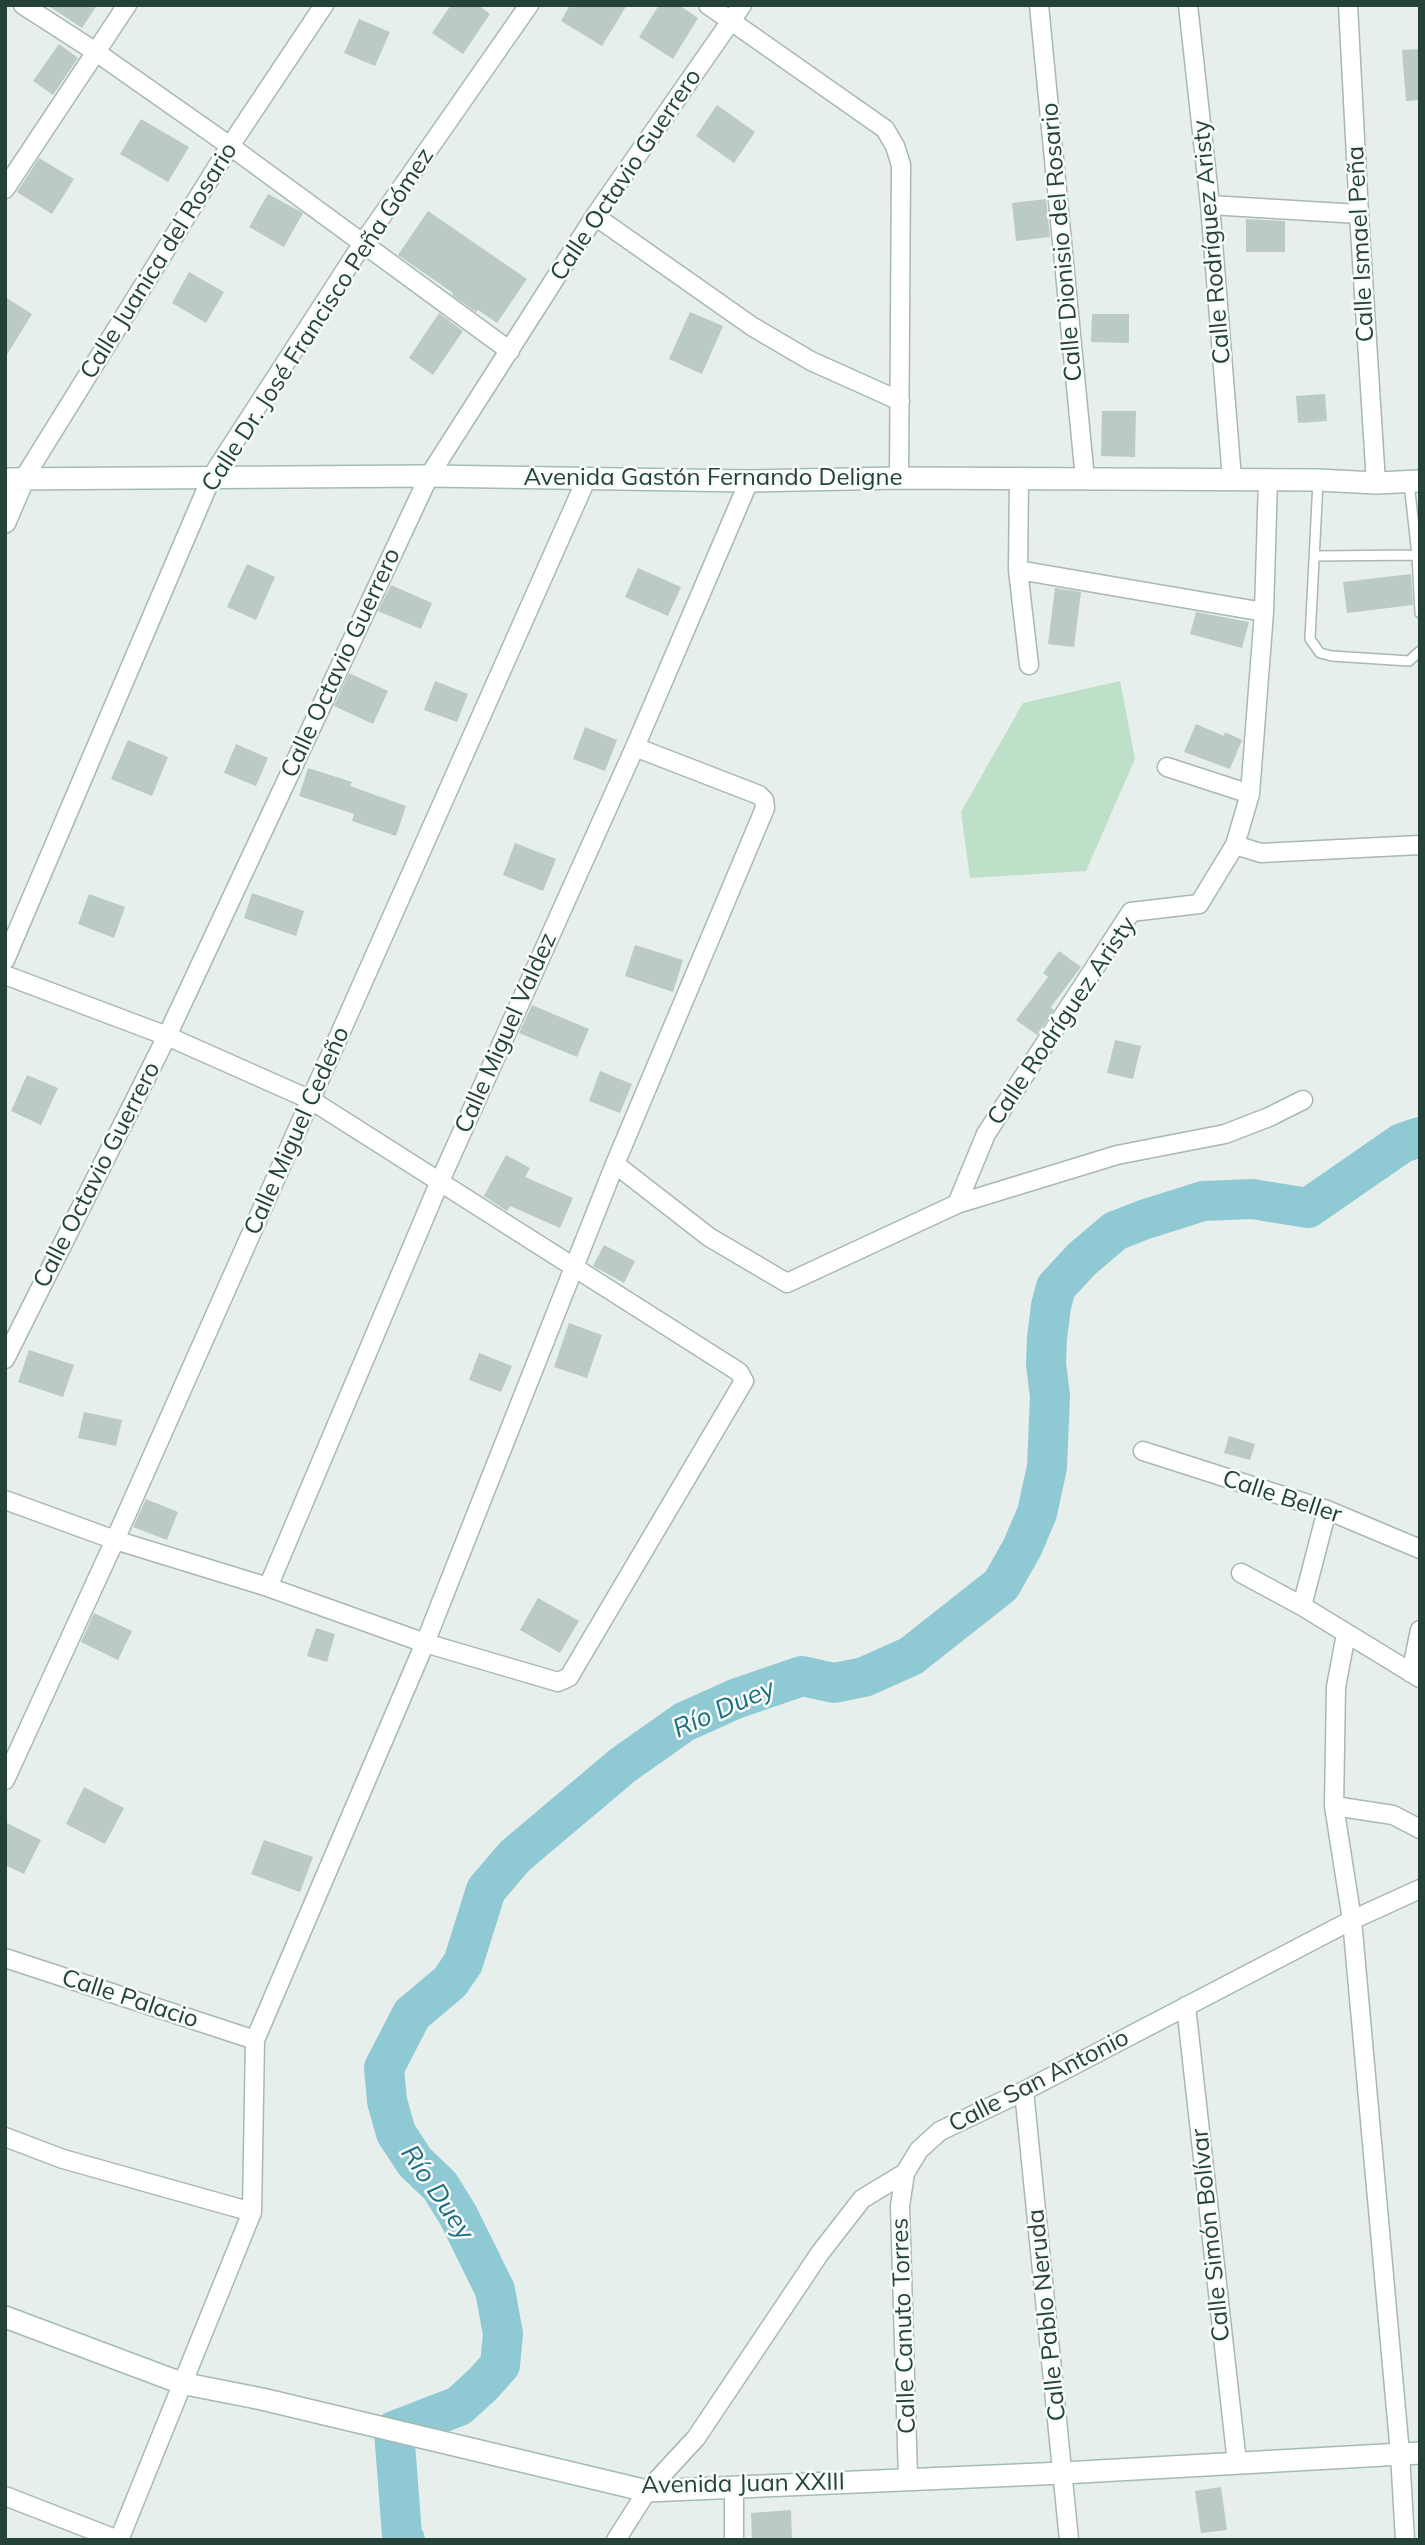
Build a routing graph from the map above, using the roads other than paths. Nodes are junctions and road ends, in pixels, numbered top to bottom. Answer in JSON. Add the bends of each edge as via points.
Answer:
{"nodes":[{"id":1,"x":23,"y":5,"type":"edge"},
{"id":2,"x":127,"y":5,"type":"edge"},
{"id":3,"x":324,"y":5,"type":"edge"},
{"id":4,"x":528,"y":5,"type":"edge"},
{"id":5,"x":708,"y":5,"type":"edge"},
{"id":6,"x":742,"y":5,"type":"edge"},
{"id":7,"x":1039,"y":5,"type":"edge"},
{"id":8,"x":1188,"y":5,"type":"edge"},
{"id":9,"x":1348,"y":5,"type":"edge"},
{"id":10,"x":732,"y":22,"type":"junction"},
{"id":11,"x":96,"y":52,"type":"junction"},
{"id":12,"x":230,"y":146,"type":"junction"},
{"id":13,"x":5,"y":189,"type":"edge"},
{"id":14,"x":1210,"y":205,"type":"junction"},
{"id":15,"x":1359,"y":214,"type":"junction"},
{"id":16,"x":595,"y":216,"type":"junction"},
{"id":17,"x":363,"y":243,"type":"junction"},
{"id":18,"x":510,"y":351,"type":"junction"},
{"id":19,"x":900,"y":401,"type":"junction"},
{"id":20,"x":212,"y":476,"type":"junction"},
{"id":21,"x":429,"y":476,"type":"junction"},
{"id":22,"x":15,"y":478,"type":"edge"},
{"id":23,"x":900,"y":478,"type":"junction"},
{"id":24,"x":1019,"y":479,"type":"junction"},
{"id":25,"x":1084,"y":479,"type":"junction"},
{"id":26,"x":1232,"y":479,"type":"junction"},
{"id":27,"x":586,"y":480,"type":"junction"},
{"id":28,"x":1268,"y":480,"type":"junction"},
{"id":29,"x":1318,"y":480,"type":"junction"},
{"id":30,"x":749,"y":481,"type":"junction"},
{"id":31,"x":1415,"y":481,"type":"edge"},
{"id":32,"x":1376,"y":483,"type":"junction"},
{"id":33,"x":5,"y":522,"type":"edge"},
{"id":34,"x":1417,"y":555,"type":"junction"},
{"id":35,"x":1316,"y":556,"type":"junction"},
{"id":36,"x":1018,"y":570,"type":"junction"},
{"id":37,"x":1264,"y":612,"type":"junction"},
{"id":38,"x":1420,"y":613,"type":"edge"},
{"id":39,"x":1420,"y":651,"type":"edge"},
{"id":40,"x":1029,"y":666,"type":"dead end"},
{"id":41,"x":635,"y":747,"type":"junction"},
{"id":42,"x":1167,"y":768,"type":"dead end"},
{"id":43,"x":1250,"y":794,"type":"junction"},
{"id":44,"x":1235,"y":845,"type":"junction"},
{"id":45,"x":1420,"y":845,"type":"edge"},
{"id":46,"x":5,"y":960,"type":"edge"},
{"id":47,"x":5,"y":975,"type":"edge"},
{"id":48,"x":167,"y":1036,"type":"junction"},
{"id":49,"x":311,"y":1100,"type":"junction"},
{"id":50,"x":1303,"y":1100,"type":"dead end"},
{"id":51,"x":615,"y":1164,"type":"junction"},
{"id":52,"x":440,"y":1181,"type":"junction"},
{"id":53,"x":957,"y":1204,"type":"junction"},
{"id":54,"x":574,"y":1267,"type":"junction"},
{"id":55,"x":5,"y":1359,"type":"edge"},
{"id":56,"x":1143,"y":1451,"type":"dead end"},
{"id":57,"x":5,"y":1500,"type":"edge"},
{"id":58,"x":1327,"y":1510,"type":"junction"},
{"id":59,"x":115,"y":1539,"type":"junction"},
{"id":60,"x":1420,"y":1549,"type":"edge"},
{"id":61,"x":1241,"y":1573,"type":"dead end"},
{"id":62,"x":268,"y":1587,"type":"junction"},
{"id":63,"x":1302,"y":1606,"type":"junction"},
{"id":64,"x":1420,"y":1630,"type":"edge"},
{"id":65,"x":1346,"y":1634,"type":"junction"},
{"id":66,"x":425,"y":1643,"type":"junction"},
{"id":67,"x":1415,"y":1675,"type":"edge"},
{"id":68,"x":5,"y":1780,"type":"edge"},
{"id":69,"x":1334,"y":1806,"type":"junction"},
{"id":70,"x":1420,"y":1829,"type":"edge"},
{"id":71,"x":1420,"y":1889,"type":"edge"},
{"id":72,"x":1352,"y":1920,"type":"junction"},
{"id":73,"x":5,"y":1958,"type":"edge"},
{"id":74,"x":1186,"y":2006,"type":"junction"},
{"id":75,"x":256,"y":2040,"type":"junction"},
{"id":76,"x":1024,"y":2091,"type":"junction"},
{"id":77,"x":5,"y":2137,"type":"edge"},
{"id":78,"x":905,"y":2173,"type":"junction"},
{"id":79,"x":252,"y":2212,"type":"junction"},
{"id":80,"x":5,"y":2317,"type":"edge"},
{"id":81,"x":181,"y":2383,"type":"junction"},
{"id":82,"x":1410,"y":2453,"type":"edge"},
{"id":83,"x":1237,"y":2463,"type":"junction"},
{"id":84,"x":1063,"y":2473,"type":"junction"},
{"id":85,"x":908,"y":2479,"type":"junction"},
{"id":86,"x":734,"y":2487,"type":"junction"},
{"id":87,"x":647,"y":2491,"type":"junction"},
{"id":88,"x":5,"y":2496,"type":"edge"},
{"id":89,"x":118,"y":2540,"type":"edge"},
{"id":90,"x":616,"y":2540,"type":"edge"},
{"id":91,"x":734,"y":2540,"type":"edge"},
{"id":92,"x":1069,"y":2540,"type":"edge"},
{"id":93,"x":1405,"y":2540,"type":"edge"}],
"edges":[{"from":1,"to":11,"type":"street"},
{"from":2,"to":11,"type":"street"},
{"from":3,"to":12,"type":"street","name":"Calle Juanica del Rosario"},
{"from":4,"to":17,"type":"street","name":"Calle Dr. José Francisco Peña Gómez"},
{"from":5,"to":10,"type":"street"},
{"from":6,"to":10,"type":"street","name":"Calle Octavio Guerrero"},
{"from":7,"to":25,"type":"street","name":"Calle Dionisio del Rosario"},
{"from":8,"to":14,"type":"street","name":"Calle Rodríguez Aristy"},
{"from":9,"to":15,"type":"street","name":"Calle Ismael Peña"},
{"from":10,"to":16,"type":"street","name":"Calle Octavio Guerrero"},
{"from":10,"to":19,"type":"street","via":[[885,129],[895,146],[901,165]]},
{"from":11,"to":12,"type":"street"},
{"from":11,"to":13,"type":"street"},
{"from":12,"to":17,"type":"street"},
{"from":12,"to":22,"type":"street","name":"Calle Juanica del Rosario"},
{"from":14,"to":15,"type":"street"},
{"from":14,"to":26,"type":"street","name":"Calle Rodríguez Aristy"},
{"from":15,"to":32,"type":"street","name":"Calle Ismael Peña"},
{"from":16,"to":18,"type":"street","name":"Calle Octavio Guerrero"},
{"from":16,"to":19,"type":"street","via":[[753,327],[811,361]]},
{"from":17,"to":18,"type":"street"},
{"from":17,"to":20,"type":"street","name":"Calle Dr. José Francisco Peña Gómez"},
{"from":18,"to":21,"type":"street","name":"Calle Octavio Guerrero"},
{"from":19,"to":23,"type":"street"},
{"from":20,"to":21,"type":"street","name":"Avenida Gastón Fernando Deligne"},
{"from":20,"to":22,"type":"street","name":"Avenida Gastón Fernando Deligne"},
{"from":20,"to":46,"type":"street","name":"Calle Dr. José Francisco Peña Gómez"},
{"from":21,"to":27,"type":"street","name":"Avenida Gastón Fernando Deligne"},
{"from":21,"to":48,"type":"street","name":"Calle Octavio Guerrero"},
{"from":22,"to":33,"type":"street","name":"Calle Juanica del Rosario"},
{"from":23,"to":24,"type":"street","name":"Avenida Gastón Fernando Deligne"},
{"from":23,"to":30,"type":"street","name":"Avenida Gastón Fernando Deligne"},
{"from":24,"to":25,"type":"street","name":"Avenida Gastón Fernando Deligne"},
{"from":24,"to":36,"type":"street"},
{"from":25,"to":26,"type":"street","name":"Avenida Gastón Fernando Deligne"},
{"from":26,"to":28,"type":"street","name":"Avenida Gastón Fernando Deligne"},
{"from":27,"to":30,"type":"street","name":"Avenida Gastón Fernando Deligne"},
{"from":27,"to":49,"type":"street","name":"Calle Miguel Cedeño"},
{"from":28,"to":29,"type":"street","name":"Avenida Gastón Fernando Deligne"},
{"from":28,"to":37,"type":"street","name":"Calle Rodríguez Aristy"},
{"from":29,"to":32,"type":"street","name":"Avenida Gastón Fernando Deligne"},
{"from":29,"to":35,"type":"lane"},
{"from":30,"to":41,"type":"street","name":"Calle Miguel Valdez"},
{"from":31,"to":32,"type":"street","name":"Avenida Gastón Fernando Deligne"},
{"from":31,"to":34,"type":"lane"},
{"from":34,"to":35,"type":"lane"},
{"from":34,"to":38,"type":"lane"},
{"from":35,"to":39,"type":"lane","via":[[1310,639],[1320,653],[1409,661]]},
{"from":36,"to":37,"type":"street"},
{"from":36,"to":40,"type":"street"},
{"from":37,"to":43,"type":"street","name":"Calle Rodríguez Aristy"},
{"from":41,"to":51,"type":"street","via":[[759,795],[765,808]]},
{"from":41,"to":52,"type":"street","name":"Calle Miguel Valdez"},
{"from":42,"to":43,"type":"street"},
{"from":43,"to":44,"type":"street","name":"Calle Rodríguez Aristy"},
{"from":44,"to":45,"type":"street","via":[[1261,853]]},
{"from":44,"to":53,"type":"street","name":"Calle Rodríguez Aristy","via":[[1199,904],[1131,912],[986,1134]]},
{"from":47,"to":48,"type":"street"},
{"from":48,"to":49,"type":"street"},
{"from":48,"to":55,"type":"street","name":"Calle Octavio Guerrero"},
{"from":49,"to":52,"type":"street"},
{"from":49,"to":59,"type":"street","name":"Calle Miguel Cedeño"},
{"from":50,"to":53,"type":"street","via":[[1225,1134],[1118,1155]]},
{"from":51,"to":53,"type":"street","via":[[709,1237],[788,1283]]},
{"from":51,"to":54,"type":"street"},
{"from":52,"to":54,"type":"street"},
{"from":52,"to":62,"type":"street","name":"Calle Miguel Valdez"},
{"from":54,"to":66,"type":"street"},
{"from":54,"to":66,"type":"street","via":[[739,1372],[744,1381],[569,1677],[558,1682]]},
{"from":56,"to":58,"type":"street","name":"Calle Beller"},
{"from":57,"to":59,"type":"street"},
{"from":58,"to":60,"type":"street","name":"Calle Beller"},
{"from":58,"to":63,"type":"street"},
{"from":59,"to":62,"type":"street"},
{"from":59,"to":68,"type":"street","name":"Calle Miguel Cedeño"},
{"from":61,"to":63,"type":"street"},
{"from":62,"to":66,"type":"street"},
{"from":63,"to":65,"type":"street"},
{"from":64,"to":67,"type":"street"},
{"from":65,"to":67,"type":"street"},
{"from":65,"to":69,"type":"street","via":[[1336,1687]]},
{"from":66,"to":75,"type":"street"},
{"from":69,"to":70,"type":"street","via":[[1394,1815]]},
{"from":69,"to":72,"type":"street"},
{"from":71,"to":72,"type":"street","name":"Calle San Antonio"},
{"from":72,"to":74,"type":"street","name":"Calle San Antonio"},
{"from":72,"to":82,"type":"street"},
{"from":73,"to":75,"type":"street","name":"Calle Palacio"},
{"from":74,"to":76,"type":"street","name":"Calle San Antonio"},
{"from":74,"to":83,"type":"street","name":"Calle Simón Bolívar"},
{"from":75,"to":79,"type":"street"},
{"from":76,"to":78,"type":"street","name":"Calle San Antonio","via":[[940,2131],[919,2150]]},
{"from":76,"to":84,"type":"street","name":"Calle Pablo Neruda"},
{"from":77,"to":79,"type":"street","via":[[63,2159]]},
{"from":78,"to":85,"type":"street","name":"Calle Canuto Torres","via":[[900,2206]]},
{"from":78,"to":87,"type":"street","name":"Calle San Antonio","via":[[862,2199],[820,2253],[696,2438]]},
{"from":79,"to":81,"type":"street"},
{"from":80,"to":81,"type":"street","name":"Avenida Juan XXIII"},
{"from":81,"to":87,"type":"street","name":"Avenida Juan XXIII"},
{"from":81,"to":89,"type":"street"},
{"from":82,"to":83,"type":"street","name":"Avenida Juan XXIII"},
{"from":82,"to":93,"type":"street"},
{"from":83,"to":84,"type":"street","name":"Avenida Juan XXIII"},
{"from":84,"to":85,"type":"street","name":"Avenida Juan XXIII"},
{"from":84,"to":92,"type":"street","name":"Calle Pablo Neruda"},
{"from":85,"to":86,"type":"street","name":"Avenida Juan XXIII"},
{"from":86,"to":87,"type":"street","name":"Avenida Juan XXIII"},
{"from":86,"to":91,"type":"street"},
{"from":87,"to":90,"type":"street","name":"Calle San Antonio"},
{"from":88,"to":89,"type":"street"}]}
